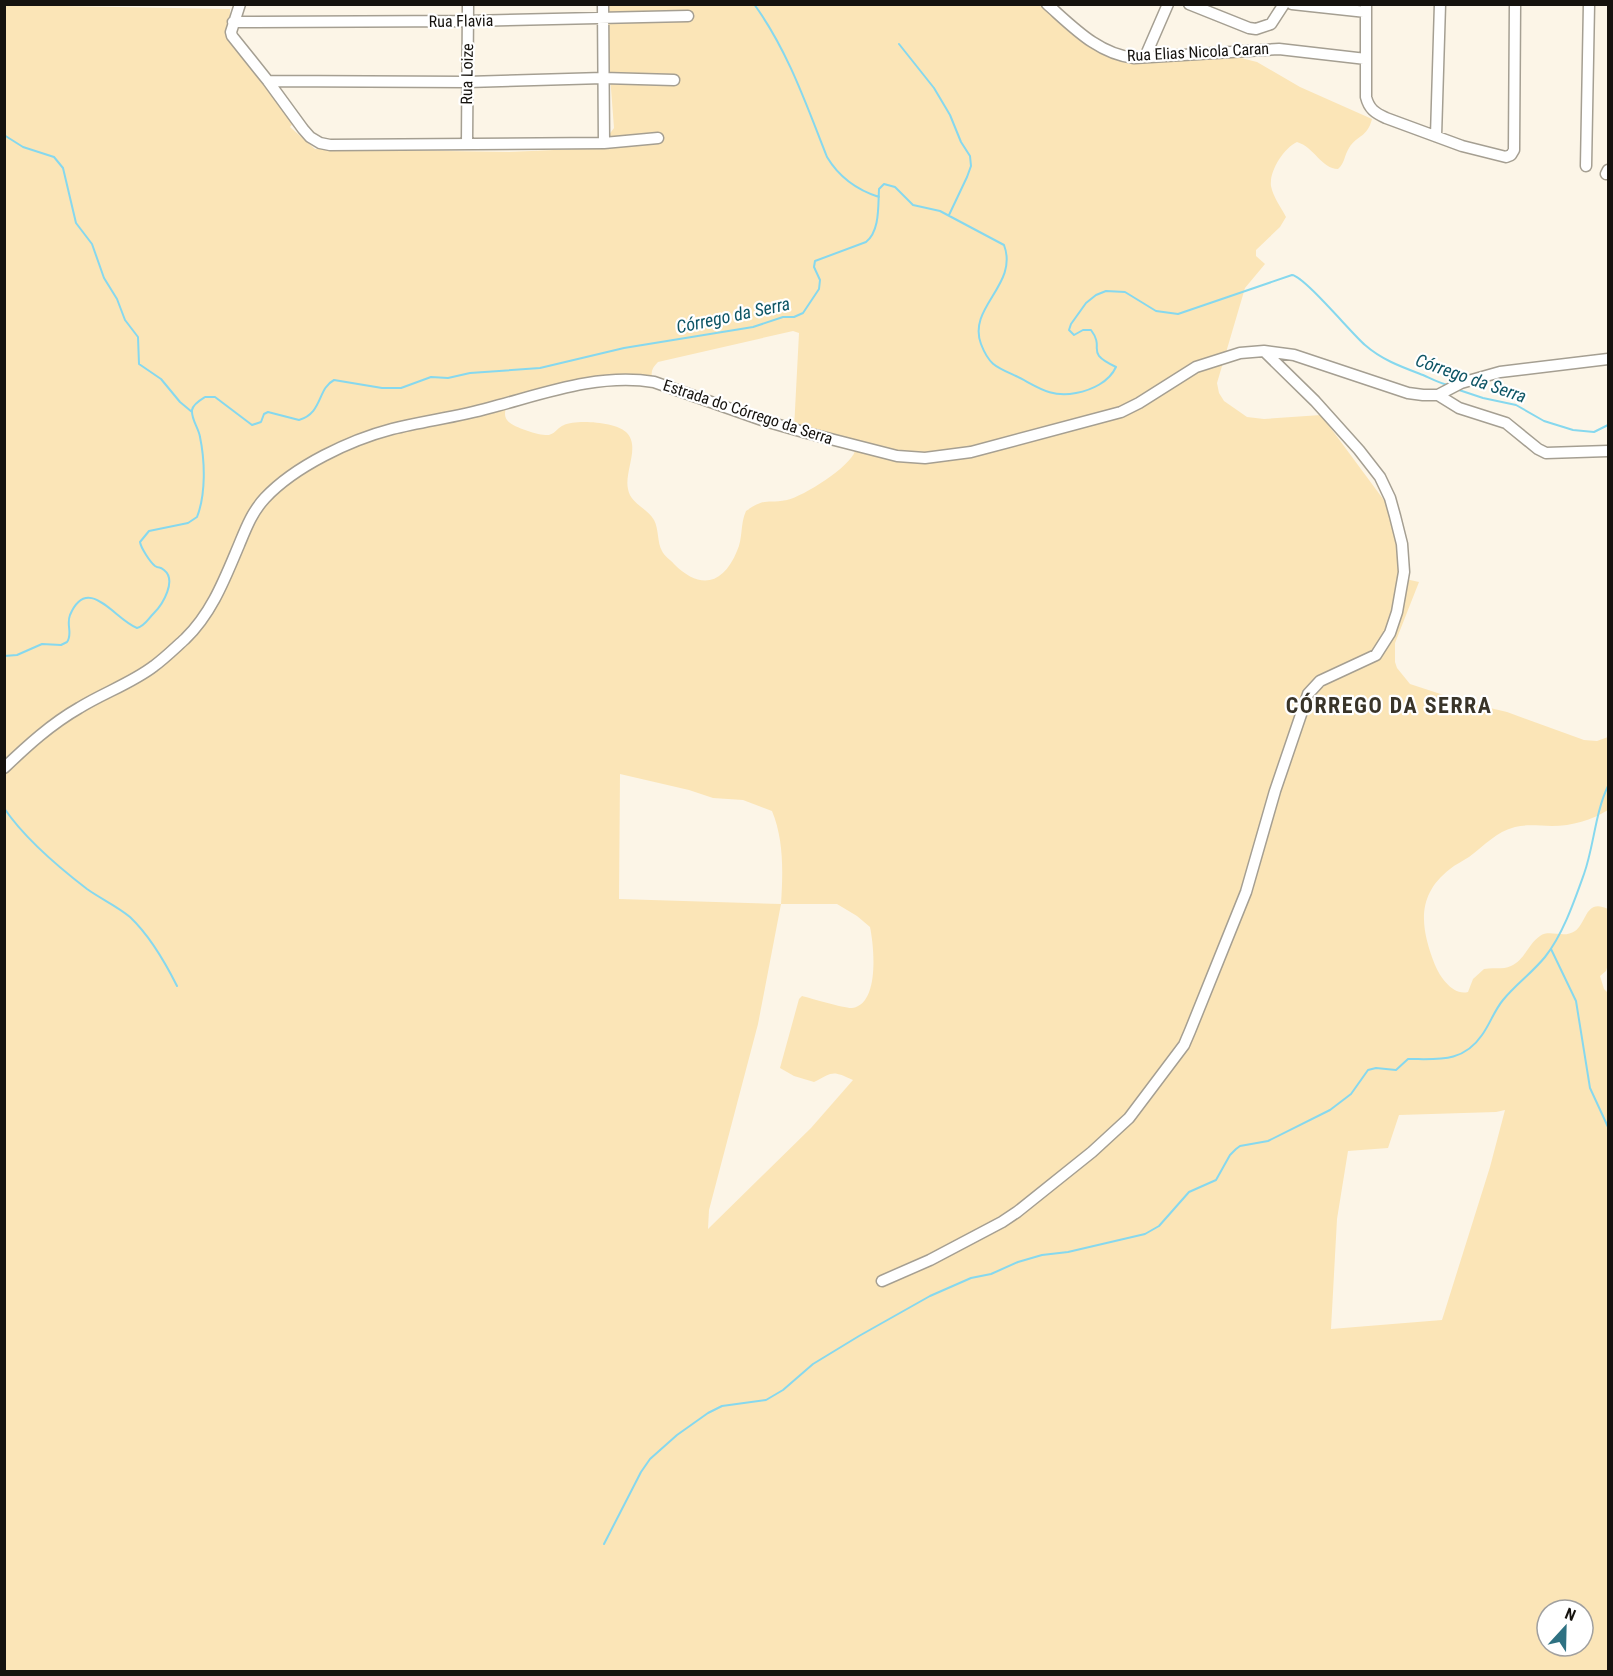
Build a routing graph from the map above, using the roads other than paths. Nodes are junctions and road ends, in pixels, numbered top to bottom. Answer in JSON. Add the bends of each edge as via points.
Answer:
{"nodes":[{"id":1,"x":240,"y":4,"type":"edge"},
{"id":2,"x":468,"y":4,"type":"edge"},
{"id":3,"x":603,"y":4,"type":"edge"},
{"id":4,"x":1047,"y":4,"type":"edge"},
{"id":5,"x":1168,"y":4,"type":"edge"},
{"id":6,"x":1189,"y":4,"type":"edge"},
{"id":7,"x":1284,"y":4,"type":"edge"},
{"id":8,"x":1292,"y":4,"type":"edge"},
{"id":9,"x":1440,"y":4,"type":"edge"},
{"id":10,"x":1515,"y":4,"type":"edge"},
{"id":11,"x":1589,"y":4,"type":"edge"},
{"id":12,"x":1366,"y":8,"type":"edge"},
{"id":13,"x":1216,"y":9,"type":"edge"},
{"id":14,"x":688,"y":16,"type":"dead end"},
{"id":15,"x":603,"y":18,"type":"junction"},
{"id":16,"x":468,"y":21,"type":"junction"},
{"id":17,"x":233,"y":22,"type":"junction"},
{"id":18,"x":1145,"y":57,"type":"junction"},
{"id":19,"x":1366,"y":58,"type":"junction"},
{"id":20,"x":603,"y":78,"type":"junction"},
{"id":21,"x":674,"y":80,"type":"dead end"},
{"id":22,"x":268,"y":81,"type":"junction"},
{"id":23,"x":467,"y":82,"type":"junction"},
{"id":24,"x":1436,"y":136,"type":"junction"},
{"id":25,"x":658,"y":138,"type":"dead end"},
{"id":26,"x":604,"y":143,"type":"junction"},
{"id":27,"x":466,"y":144,"type":"junction"},
{"id":28,"x":1586,"y":166,"type":"dead end"},
{"id":29,"x":1264,"y":351,"type":"junction"},
{"id":30,"x":1608,"y":358,"type":"edge"},
{"id":31,"x":1443,"y":392,"type":"junction"},
{"id":32,"x":1608,"y":451,"type":"edge"},
{"id":33,"x":4,"y":768,"type":"edge"},
{"id":34,"x":882,"y":1281,"type":"dead end"}],
"edges":[{"from":1,"to":17,"type":"street"},
{"from":2,"to":16,"type":"street","name":"Rua Loize"},
{"from":3,"to":15,"type":"street"},
{"from":4,"to":18,"type":"street","name":"Rua Elias Nicola Caran","via":[[1097,46],[1123,57]]},
{"from":5,"to":18,"type":"street"},
{"from":6,"to":13,"type":"street"},
{"from":7,"to":13,"type":"street","via":[[1271,24],[1256,29]]},
{"from":8,"to":12,"type":"street"},
{"from":9,"to":24,"type":"street"},
{"from":10,"to":24,"type":"street","via":[[1514,150],[1506,157]]},
{"from":11,"to":28,"type":"street"},
{"from":12,"to":19,"type":"street"},
{"from":14,"to":15,"type":"street","name":"Rua Flavia"},
{"from":15,"to":16,"type":"street","name":"Rua Flavia"},
{"from":15,"to":20,"type":"street"},
{"from":16,"to":17,"type":"street","name":"Rua Flavia"},
{"from":16,"to":23,"type":"street","name":"Rua Loize"},
{"from":17,"to":22,"type":"street","via":[[232,36]]},
{"from":18,"to":19,"type":"street","name":"Rua Elias Nicola Caran","via":[[1279,49]]},
{"from":19,"to":24,"type":"street","via":[[1367,102],[1374,112]]},
{"from":20,"to":21,"type":"street"},
{"from":20,"to":23,"type":"street"},
{"from":20,"to":26,"type":"street"},
{"from":22,"to":23,"type":"street"},
{"from":22,"to":27,"type":"street","via":[[303,129],[320,143]]},
{"from":23,"to":27,"type":"street","name":"Rua Loize"},
{"from":25,"to":26,"type":"street"},
{"from":26,"to":27,"type":"street"},
{"from":29,"to":31,"type":"street","name":"Estrada do Córrego da Serra","via":[[1294,355],[1408,393]]},
{"from":29,"to":33,"type":"street","name":"Estrada do Córrego da Serra","via":[[1219,358],[1196,367],[1121,412],[971,452],[925,458],[897,456],[765,421],[690,393],[638,379],[570,386],[376,434],[314,460],[265,497],[252,514],[216,596],[187,636],[153,667],[78,708]]},
{"from":29,"to":34,"type":"street","via":[[1359,450],[1390,498],[1402,544],[1404,572],[1390,633],[1376,655],[1320,681],[1308,694],[1246,892],[1190,1031],[1184,1045],[1130,1118],[1002,1222]]},
{"from":30,"to":31,"type":"street","via":[[1500,372]]},
{"from":31,"to":32,"type":"street","via":[[1460,408],[1506,423],[1546,453]]}]}
